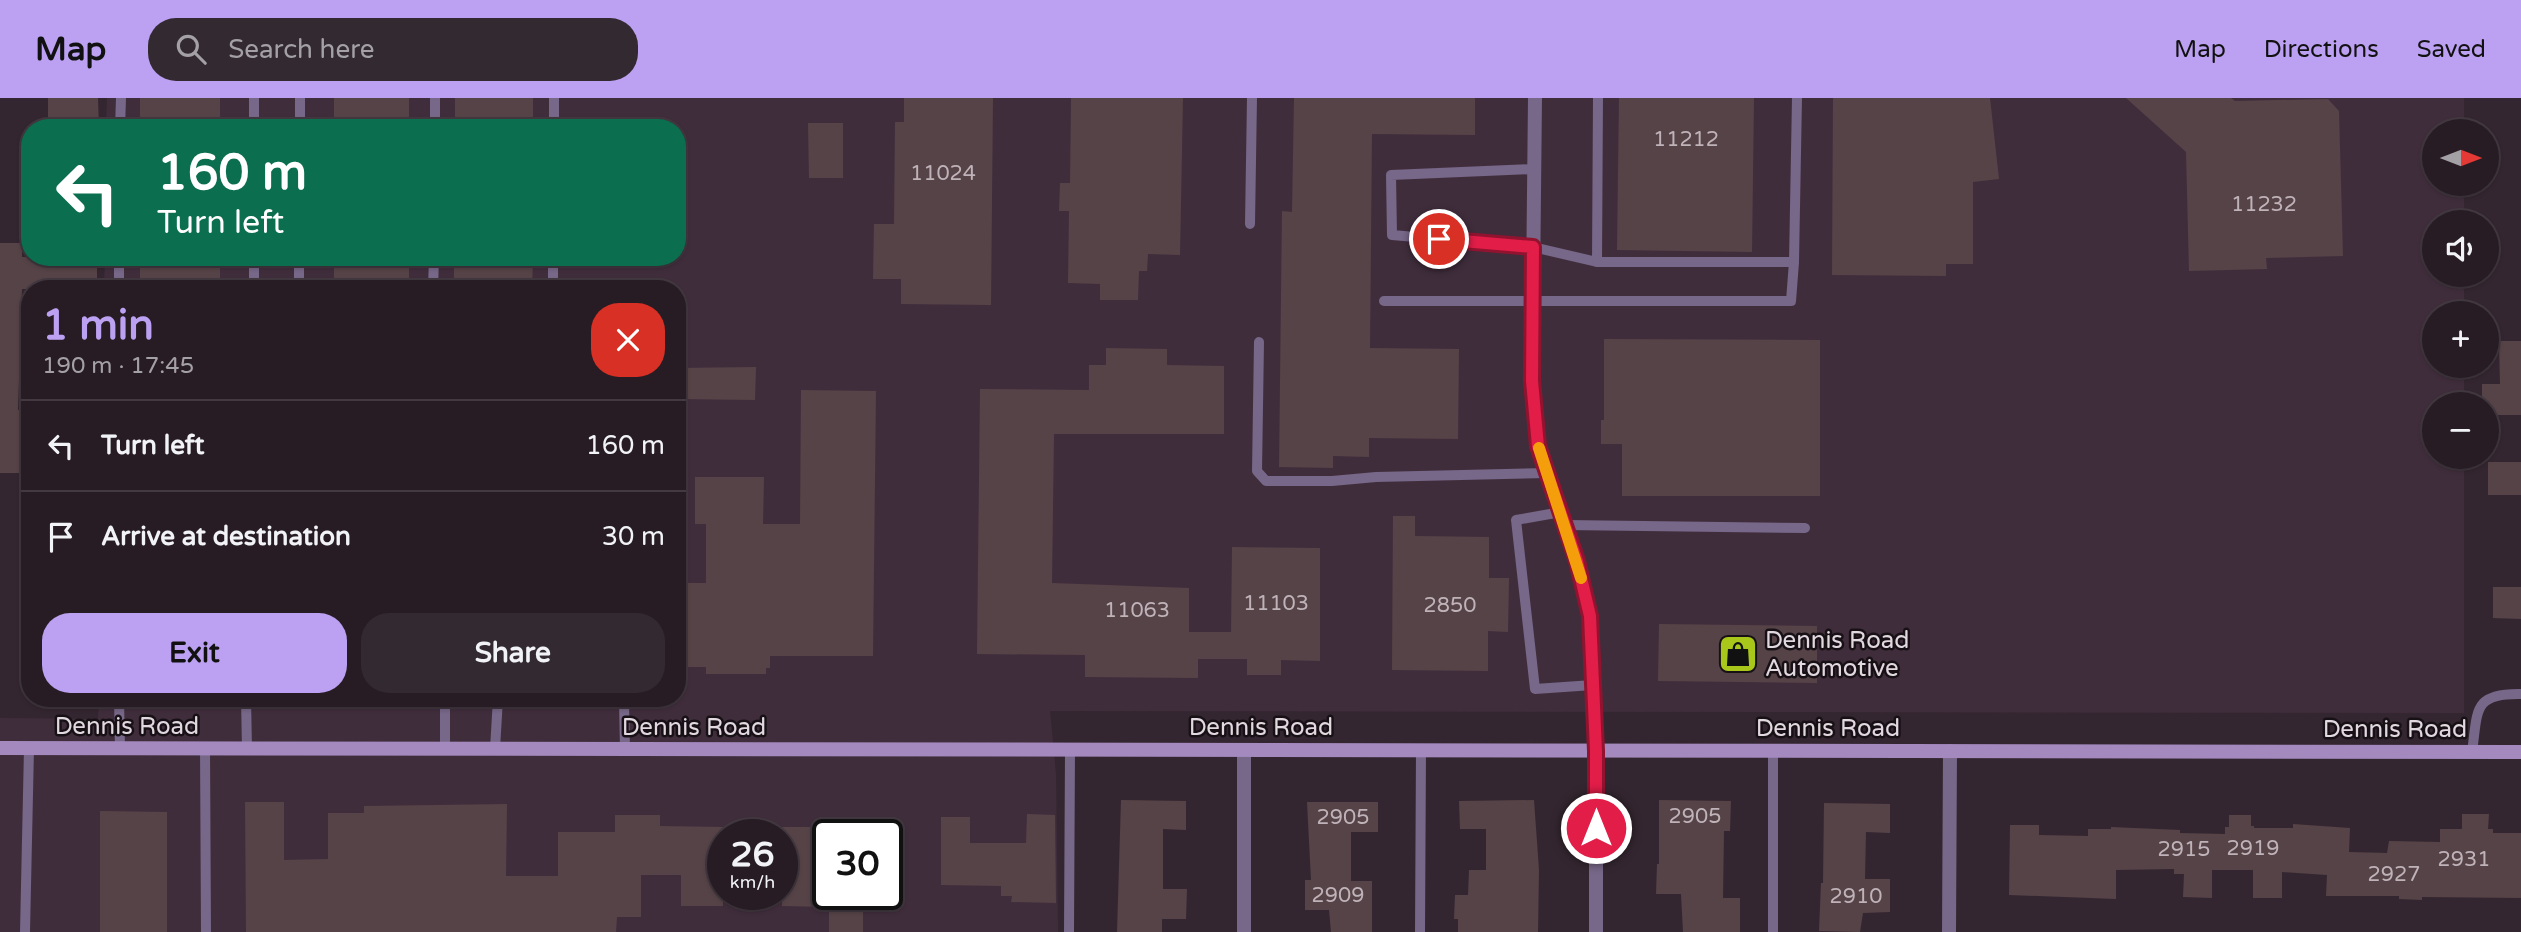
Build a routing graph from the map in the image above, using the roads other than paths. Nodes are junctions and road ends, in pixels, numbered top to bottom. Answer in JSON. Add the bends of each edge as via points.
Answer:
{"nodes":[{"id":1,"x":121,"y":98,"type":"edge"},
{"id":2,"x":254,"y":98,"type":"edge"},
{"id":3,"x":300,"y":98,"type":"edge"},
{"id":4,"x":435,"y":98,"type":"edge"},
{"id":5,"x":554,"y":98,"type":"edge"},
{"id":6,"x":1252,"y":98,"type":"edge"},
{"id":7,"x":1535,"y":98,"type":"edge"},
{"id":8,"x":1598,"y":98,"type":"edge"},
{"id":9,"x":1797,"y":98,"type":"edge"},
{"id":10,"x":120,"y":119,"type":"edge"},
{"id":11,"x":254,"y":119,"type":"edge"},
{"id":12,"x":300,"y":119,"type":"edge"},
{"id":13,"x":435,"y":119,"type":"edge"},
{"id":14,"x":554,"y":119,"type":"edge"},
{"id":15,"x":1534,"y":169,"type":"junction"},
{"id":16,"x":1250,"y":224,"type":"dead end"},
{"id":17,"x":1533,"y":247,"type":"junction"},
{"id":18,"x":1597,"y":262,"type":"junction"},
{"id":19,"x":1794,"y":262,"type":"junction"},
{"id":20,"x":1384,"y":301,"type":"dead end"},
{"id":21,"x":1533,"y":303,"type":"junction"},
{"id":22,"x":1259,"y":342,"type":"dead end"},
{"id":23,"x":1548,"y":473,"type":"junction"},
{"id":24,"x":1563,"y":518,"type":"junction"},
{"id":25,"x":1805,"y":528,"type":"dead end"},
{"id":26,"x":1593,"y":685,"type":"junction"},
{"id":27,"x":2521,"y":694,"type":"edge"},
{"id":28,"x":119,"y":707,"type":"edge"},
{"id":29,"x":246,"y":707,"type":"edge"},
{"id":30,"x":445,"y":707,"type":"edge"},
{"id":31,"x":497,"y":707,"type":"edge"},
{"id":32,"x":624,"y":707,"type":"edge"},
{"id":33,"x":0,"y":748,"type":"edge"},
{"id":34,"x":29,"y":748,"type":"junction"},
{"id":35,"x":120,"y":749,"type":"junction"},
{"id":36,"x":205,"y":749,"type":"junction"},
{"id":37,"x":247,"y":749,"type":"junction"},
{"id":38,"x":445,"y":749,"type":"junction"},
{"id":39,"x":495,"y":749,"type":"junction"},
{"id":40,"x":625,"y":749,"type":"junction"},
{"id":41,"x":1070,"y":750,"type":"junction"},
{"id":42,"x":1244,"y":750,"type":"junction"},
{"id":43,"x":1421,"y":750,"type":"junction"},
{"id":44,"x":1596,"y":751,"type":"junction"},
{"id":45,"x":1773,"y":751,"type":"junction"},
{"id":46,"x":1950,"y":751,"type":"junction"},
{"id":47,"x":2473,"y":752,"type":"junction"},
{"id":48,"x":2521,"y":752,"type":"edge"},
{"id":49,"x":25,"y":932,"type":"edge"},
{"id":50,"x":206,"y":932,"type":"edge"},
{"id":51,"x":1069,"y":932,"type":"edge"},
{"id":52,"x":1244,"y":932,"type":"edge"},
{"id":53,"x":1420,"y":932,"type":"edge"},
{"id":54,"x":1596,"y":932,"type":"edge"},
{"id":55,"x":1773,"y":932,"type":"edge"},
{"id":56,"x":1949,"y":932,"type":"edge"}],
"edges":[{"from":1,"to":10,"type":"lane"},
{"from":2,"to":11,"type":"lane"},
{"from":3,"to":12,"type":"lane"},
{"from":4,"to":13,"type":"lane"},
{"from":5,"to":14,"type":"lane"},
{"from":6,"to":16,"type":"lane"},
{"from":7,"to":15,"type":"street"},
{"from":8,"to":18,"type":"lane"},
{"from":9,"to":19,"type":"lane"},
{"from":15,"to":17,"type":"street"},
{"from":15,"to":17,"type":"lane","via":[[1391,175],[1392,235]]},
{"from":17,"to":18,"type":"lane"},
{"from":17,"to":21,"type":"street"},
{"from":18,"to":19,"type":"lane"},
{"from":19,"to":21,"type":"lane","via":[[1791,301]]},
{"from":20,"to":21,"type":"lane"},
{"from":21,"to":23,"type":"street","via":[[1532,381],[1538,446]]},
{"from":22,"to":23,"type":"lane","via":[[1257,471],[1266,481]]},
{"from":23,"to":24,"type":"street"},
{"from":24,"to":25,"type":"lane"},
{"from":24,"to":26,"type":"street","via":[[1590,616]]},
{"from":24,"to":26,"type":"lane","via":[[1516,520],[1535,689]]},
{"from":26,"to":44,"type":"street"},
{"from":27,"to":47,"type":"lane","via":[[2487,698],[2478,709]]},
{"from":28,"to":35,"type":"lane"},
{"from":29,"to":37,"type":"lane"},
{"from":30,"to":38,"type":"lane"},
{"from":31,"to":39,"type":"lane"},
{"from":32,"to":40,"type":"lane"},
{"from":33,"to":34,"type":"street","name":"Dennis Road"},
{"from":34,"to":35,"type":"street","name":"Dennis Road"},
{"from":34,"to":49,"type":"lane"},
{"from":35,"to":36,"type":"street","name":"Dennis Road"},
{"from":36,"to":37,"type":"street","name":"Dennis Road"},
{"from":36,"to":50,"type":"lane"},
{"from":37,"to":38,"type":"street","name":"Dennis Road"},
{"from":38,"to":39,"type":"street","name":"Dennis Road"},
{"from":39,"to":40,"type":"street","name":"Dennis Road"},
{"from":40,"to":41,"type":"street","name":"Dennis Road"},
{"from":41,"to":42,"type":"street","name":"Dennis Road"},
{"from":41,"to":51,"type":"lane"},
{"from":42,"to":43,"type":"street","name":"Dennis Road"},
{"from":42,"to":52,"type":"street"},
{"from":43,"to":44,"type":"street","name":"Dennis Road"},
{"from":43,"to":53,"type":"lane"},
{"from":44,"to":45,"type":"street","name":"Dennis Road"},
{"from":44,"to":54,"type":"street"},
{"from":45,"to":46,"type":"street","name":"Dennis Road"},
{"from":45,"to":55,"type":"lane"},
{"from":46,"to":47,"type":"street","name":"Dennis Road"},
{"from":46,"to":56,"type":"street"},
{"from":47,"to":48,"type":"street","name":"Dennis Road"}]}
